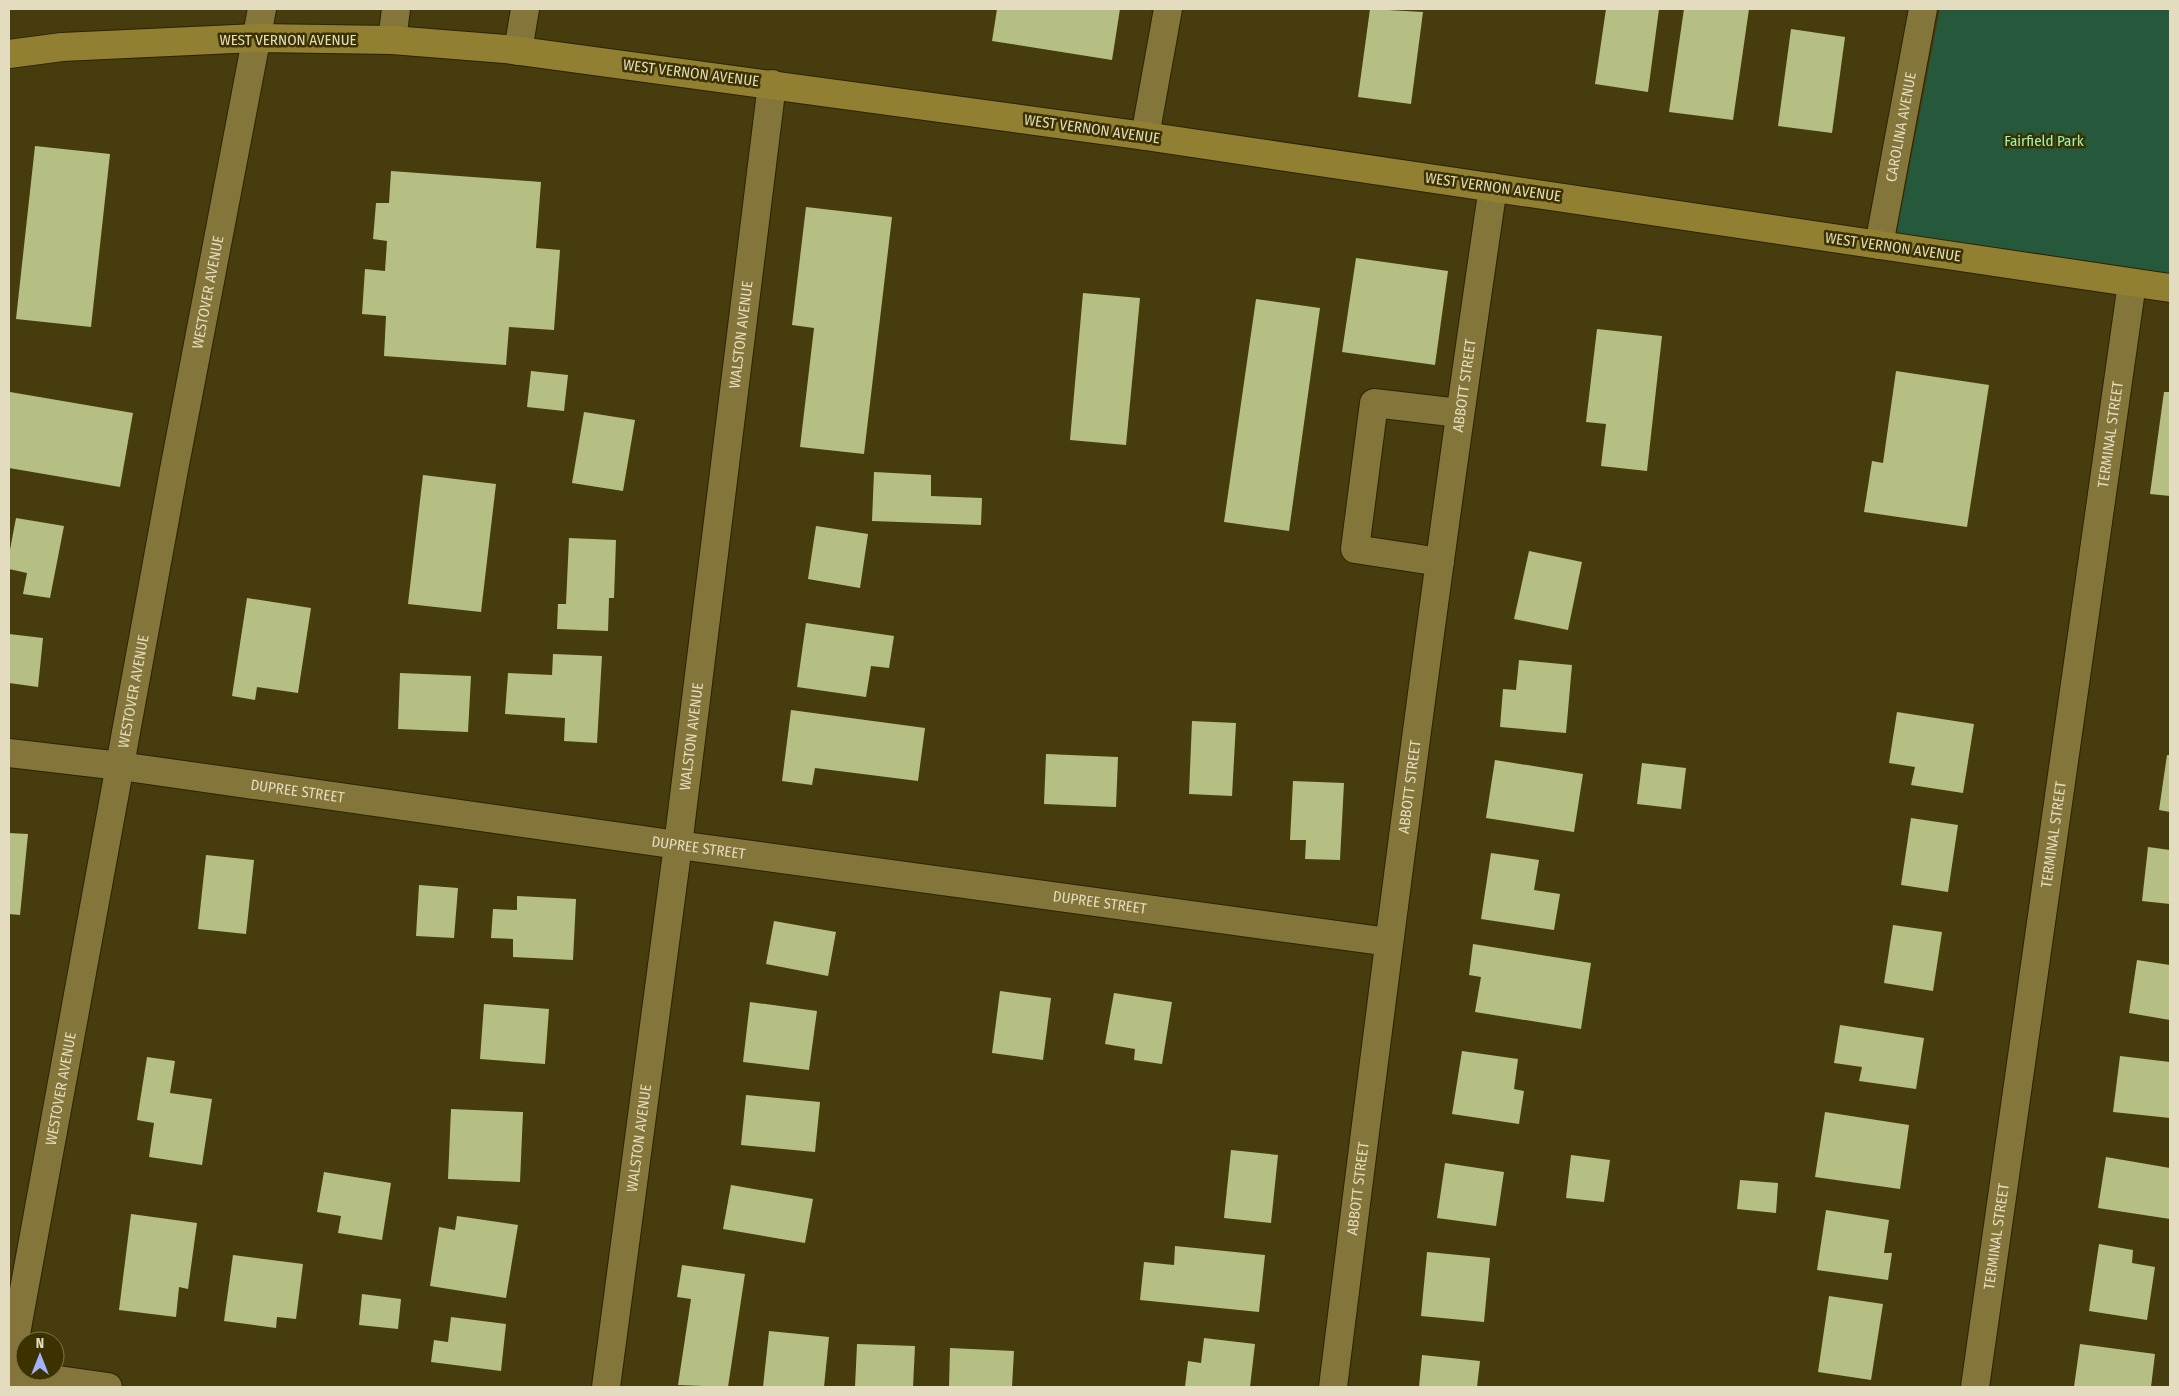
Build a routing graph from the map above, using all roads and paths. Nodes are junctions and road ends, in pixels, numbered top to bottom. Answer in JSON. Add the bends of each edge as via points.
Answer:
{"nodes":[{"id":1,"x":262,"y":9,"type":"edge"},
{"id":2,"x":396,"y":9,"type":"edge"},
{"id":3,"x":525,"y":9,"type":"edge"},
{"id":4,"x":1168,"y":9,"type":"edge"},
{"id":5,"x":1923,"y":9,"type":"edge"},
{"id":6,"x":258,"y":38,"type":"junction"},
{"id":7,"x":392,"y":40,"type":"junction"},
{"id":8,"x":518,"y":51,"type":"junction"},
{"id":9,"x":9,"y":54,"type":"edge"},
{"id":10,"x":772,"y":84,"type":"junction"},
{"id":11,"x":1145,"y":136,"type":"junction"},
{"id":12,"x":1493,"y":187,"type":"junction"},
{"id":13,"x":1879,"y":245,"type":"junction"},
{"id":14,"x":2132,"y":283,"type":"junction"},
{"id":15,"x":2170,"y":288,"type":"edge"},
{"id":16,"x":1459,"y":413,"type":"junction"},
{"id":17,"x":1440,"y":562,"type":"junction"},
{"id":18,"x":9,"y":753,"type":"edge"},
{"id":19,"x":120,"y":766,"type":"junction"},
{"id":20,"x":678,"y":846,"type":"junction"},
{"id":21,"x":1389,"y":942,"type":"junction"},
{"id":22,"x":9,"y":1372,"type":"edge"},
{"id":23,"x":108,"y":1387,"type":"edge"},
{"id":24,"x":606,"y":1387,"type":"edge"},
{"id":25,"x":1333,"y":1387,"type":"edge"},
{"id":26,"x":1975,"y":1387,"type":"edge"}],
"edges":[{"from":1,"to":6,"type":"street","name":"WESTOVER AVENUE"},
{"from":2,"to":7,"type":"street"},
{"from":3,"to":8,"type":"street"},
{"from":4,"to":11,"type":"street"},
{"from":5,"to":13,"type":"street","name":"CAROLINA AVENUE"},
{"from":6,"to":7,"type":"main road","name":"WEST VERNON AVENUE"},
{"from":6,"to":9,"type":"main road","name":"WEST VERNON AVENUE","via":[[62,47]]},
{"from":6,"to":19,"type":"street","name":"WESTOVER AVENUE"},
{"from":7,"to":8,"type":"main road","name":"WEST VERNON AVENUE"},
{"from":8,"to":10,"type":"main road","name":"WEST VERNON AVENUE"},
{"from":10,"to":11,"type":"main road","name":"WEST VERNON AVENUE"},
{"from":10,"to":20,"type":"street","name":"WALSTON AVENUE"},
{"from":11,"to":12,"type":"main road","name":"WEST VERNON AVENUE"},
{"from":12,"to":13,"type":"main road","name":"WEST VERNON AVENUE"},
{"from":12,"to":16,"type":"street","name":"ABBOTT STREET"},
{"from":13,"to":14,"type":"main road","name":"WEST VERNON AVENUE"},
{"from":14,"to":15,"type":"main road","name":"WEST VERNON AVENUE"},
{"from":14,"to":26,"type":"street","name":"TERMINAL STREET"},
{"from":16,"to":17,"type":"street","name":"ABBOTT STREET"},
{"from":16,"to":17,"type":"street","via":[[1374,403],[1355,549]]},
{"from":17,"to":21,"type":"street","name":"ABBOTT STREET"},
{"from":18,"to":19,"type":"street","name":"DUPREE STREET"},
{"from":19,"to":20,"type":"street","name":"DUPREE STREET"},
{"from":19,"to":22,"type":"street","name":"WESTOVER AVENUE"},
{"from":20,"to":21,"type":"street","name":"DUPREE STREET"},
{"from":20,"to":24,"type":"street","name":"WALSTON AVENUE"},
{"from":21,"to":25,"type":"street","name":"ABBOTT STREET"},
{"from":22,"to":23,"type":"street"}]}
